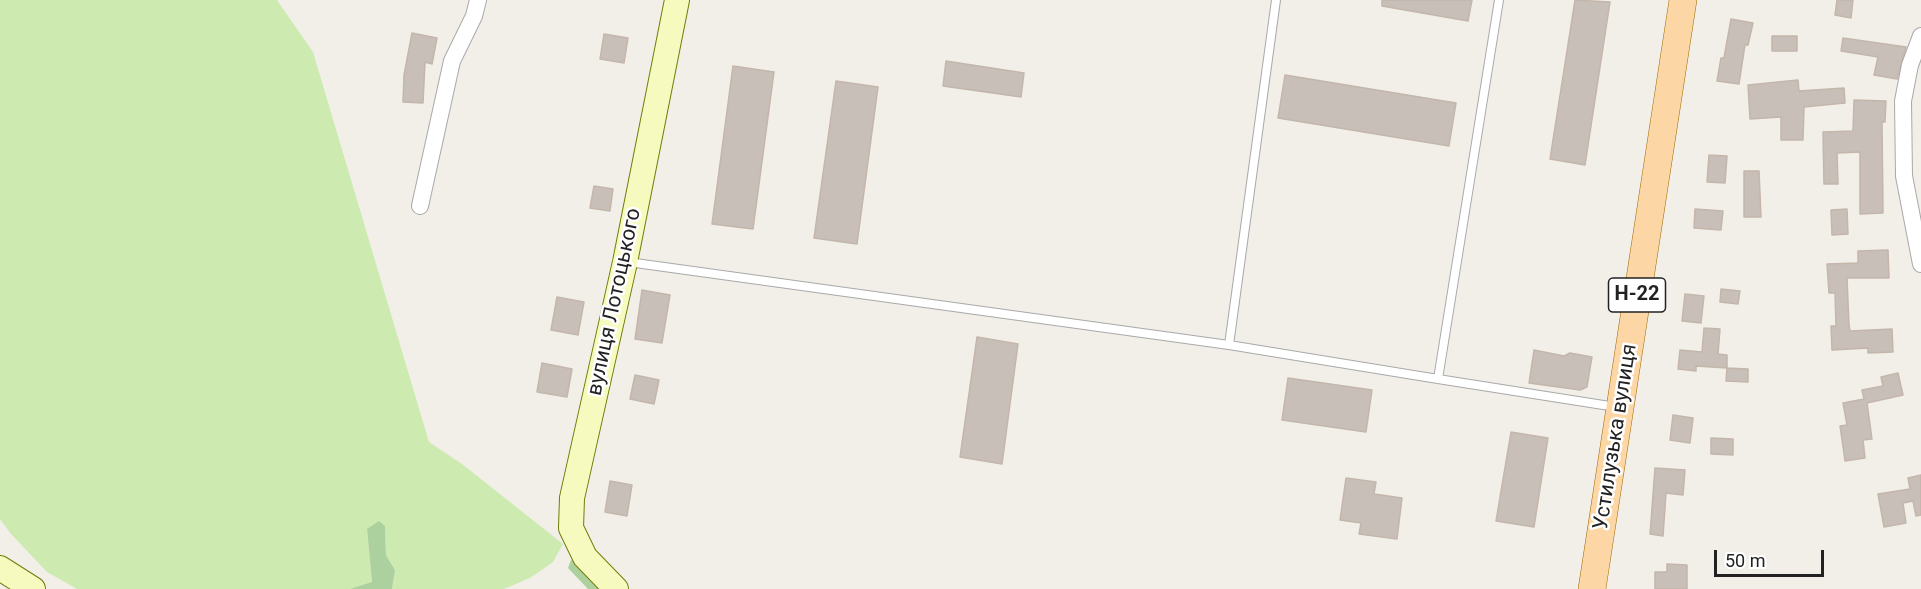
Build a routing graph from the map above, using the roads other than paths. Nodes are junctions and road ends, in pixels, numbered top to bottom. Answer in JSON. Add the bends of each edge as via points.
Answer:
{"nodes":[{"id":1,"x":478,"y":0,"type":"edge"},
{"id":2,"x":677,"y":0,"type":"edge"},
{"id":3,"x":1276,"y":0,"type":"edge"},
{"id":4,"x":1499,"y":0,"type":"edge"},
{"id":5,"x":1683,"y":0,"type":"edge"},
{"id":6,"x":1921,"y":36,"type":"edge"},
{"id":7,"x":420,"y":206,"type":"dead end"},
{"id":8,"x":1918,"y":228,"type":"edge"},
{"id":9,"x":625,"y":261,"type":"junction"},
{"id":10,"x":1921,"y":264,"type":"edge"},
{"id":11,"x":1229,"y":345,"type":"junction"},
{"id":12,"x":1438,"y":379,"type":"junction"},
{"id":13,"x":1620,"y":408,"type":"junction"},
{"id":14,"x":0,"y":568,"type":"edge"},
{"id":15,"x":33,"y":589,"type":"edge"},
{"id":16,"x":616,"y":589,"type":"edge"},
{"id":17,"x":1592,"y":589,"type":"edge"}],
"edges":[{"from":1,"to":7,"type":"street","via":[[452,61]]},
{"from":2,"to":9,"type":"street","name":"вулиця Лотоцького"},
{"from":3,"to":11,"type":"lane"},
{"from":4,"to":12,"type":"lane"},
{"from":5,"to":13,"type":"main road","name":"Устилузька вулиця","number":"Н-22"},
{"from":6,"to":8,"type":"street","via":[[1903,101],[1904,176]]},
{"from":8,"to":10,"type":"street"},
{"from":9,"to":11,"type":"lane"},
{"from":9,"to":16,"type":"street","name":"вулиця Лотоцького","via":[[572,498],[571,528],[585,557]]},
{"from":11,"to":12,"type":"lane"},
{"from":12,"to":13,"type":"lane"},
{"from":13,"to":17,"type":"main road","name":"Устилузька вулиця","number":"Н-22"},
{"from":14,"to":15,"type":"street"}]}
